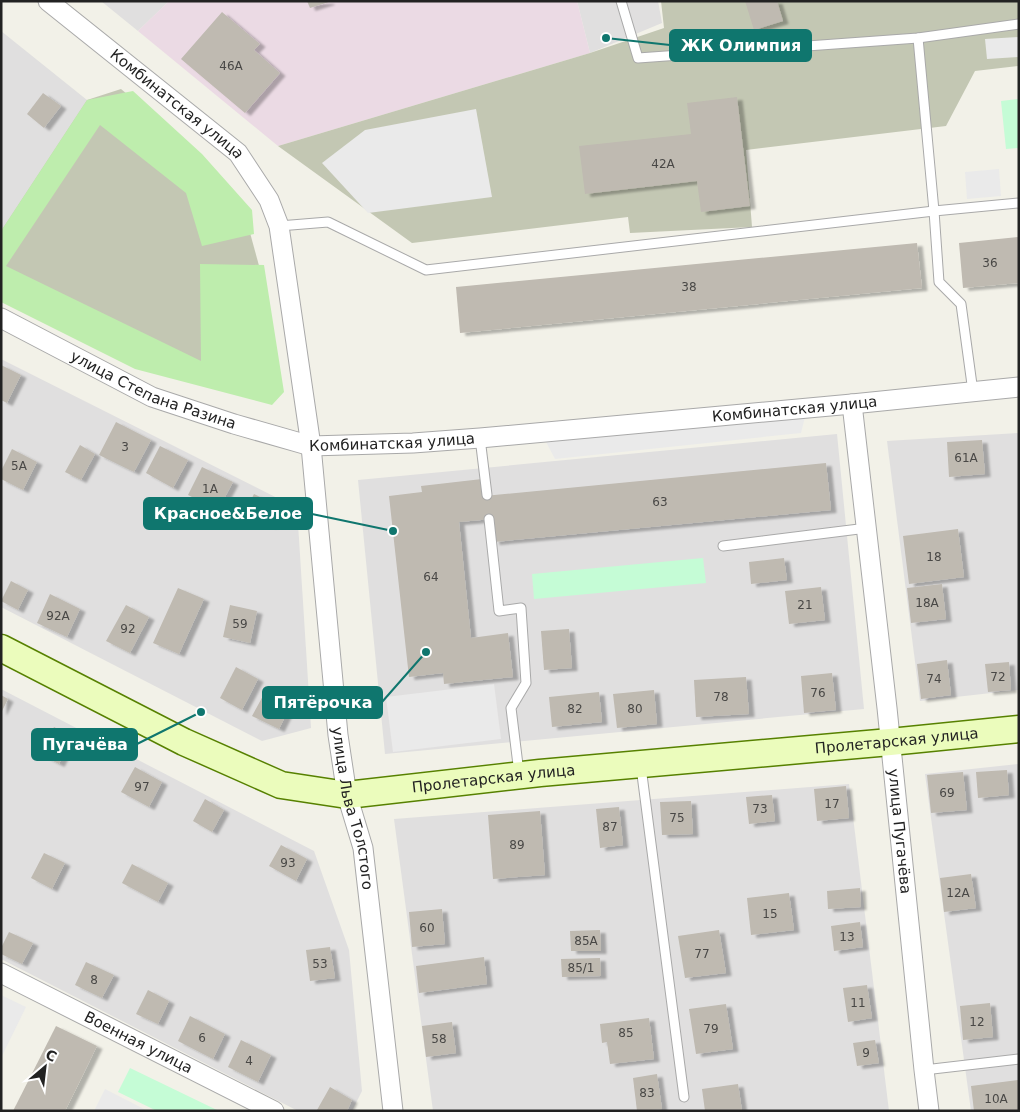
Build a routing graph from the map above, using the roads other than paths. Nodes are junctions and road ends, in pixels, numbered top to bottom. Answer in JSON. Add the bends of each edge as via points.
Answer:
{"nodes":[{"id":1,"x":48,"y":1,"type":"edge"},
{"id":2,"x":621,"y":1,"type":"edge"},
{"id":3,"x":1019,"y":24,"type":"edge"},
{"id":4,"x":918,"y":38,"type":"junction"},
{"id":5,"x":1019,"y":203,"type":"edge"},
{"id":6,"x":934,"y":211,"type":"junction"},
{"id":7,"x":279,"y":226,"type":"junction"},
{"id":8,"x":1,"y":318,"type":"edge"},
{"id":9,"x":1019,"y":387,"type":"edge"},
{"id":10,"x":972,"y":392,"type":"junction"},
{"id":11,"x":852,"y":404,"type":"junction"},
{"id":12,"x":480,"y":438,"type":"junction"},
{"id":13,"x":311,"y":446,"type":"junction"},
{"id":14,"x":487,"y":495,"type":"dead end"},
{"id":15,"x":489,"y":519,"type":"dead end"},
{"id":16,"x":866,"y":528,"type":"junction"},
{"id":17,"x":723,"y":546,"type":"dead end"},
{"id":18,"x":1,"y":648,"type":"edge"},
{"id":19,"x":1019,"y":729,"type":"edge"},
{"id":20,"x":890,"y":742,"type":"junction"},
{"id":21,"x":640,"y":764,"type":"junction"},
{"id":22,"x":519,"y":775,"type":"junction"},
{"id":23,"x":347,"y":796,"type":"junction"},
{"id":24,"x":1,"y":974,"type":"edge"},
{"id":25,"x":1019,"y":1058,"type":"edge"},
{"id":26,"x":924,"y":1070,"type":"junction"},
{"id":27,"x":684,"y":1097,"type":"dead end"},
{"id":28,"x":274,"y":1111,"type":"edge"},
{"id":29,"x":392,"y":1111,"type":"edge"},
{"id":30,"x":930,"y":1111,"type":"edge"}],
"edges":[{"from":1,"to":7,"type":"street","name":"Комбинатская улица","via":[[238,153],[269,200]]},
{"from":2,"to":4,"type":"lane","via":[[638,58]]},
{"from":3,"to":4,"type":"lane"},
{"from":4,"to":6,"type":"lane"},
{"from":5,"to":6,"type":"lane"},
{"from":6,"to":7,"type":"lane","via":[[426,270],[328,222]]},
{"from":6,"to":10,"type":"lane","via":[[939,282],[961,304]]},
{"from":7,"to":13,"type":"street","name":"Комбинатская улица"},
{"from":8,"to":13,"type":"street","name":"улица Степана Разина","via":[[152,397]]},
{"from":9,"to":10,"type":"street","name":"Комбинатская улица"},
{"from":10,"to":11,"type":"street","name":"Комбинатская улица"},
{"from":11,"to":12,"type":"street","name":"Комбинатская улица"},
{"from":11,"to":16,"type":"street","name":"улица Пугачёва"},
{"from":12,"to":13,"type":"street","name":"Комбинатская улица"},
{"from":12,"to":14,"type":"lane"},
{"from":13,"to":23,"type":"street","name":"улица Льва Толстого","via":[[337,726]]},
{"from":15,"to":22,"type":"lane","via":[[500,611],[521,608],[526,683],[511,708]]},
{"from":16,"to":17,"type":"lane"},
{"from":16,"to":20,"type":"street","name":"улица Пугачёва"},
{"from":18,"to":23,"type":"street","name":"Пролетарская улица","via":[[184,742],[281,785]]},
{"from":19,"to":20,"type":"street","name":"Пролетарская улица"},
{"from":20,"to":21,"type":"street","name":"Пролетарская улица"},
{"from":20,"to":26,"type":"street","name":"улица Пугачёва"},
{"from":21,"to":22,"type":"street","name":"Пролетарская улица"},
{"from":21,"to":27,"type":"lane"},
{"from":22,"to":23,"type":"street","name":"Пролетарская улица"},
{"from":23,"to":29,"type":"street","name":"улица Льва Толстого","via":[[363,848]]},
{"from":24,"to":28,"type":"street","name":"Военная улица"},
{"from":25,"to":26,"type":"lane"},
{"from":26,"to":30,"type":"street","name":"улица Пугачёва"}]}
